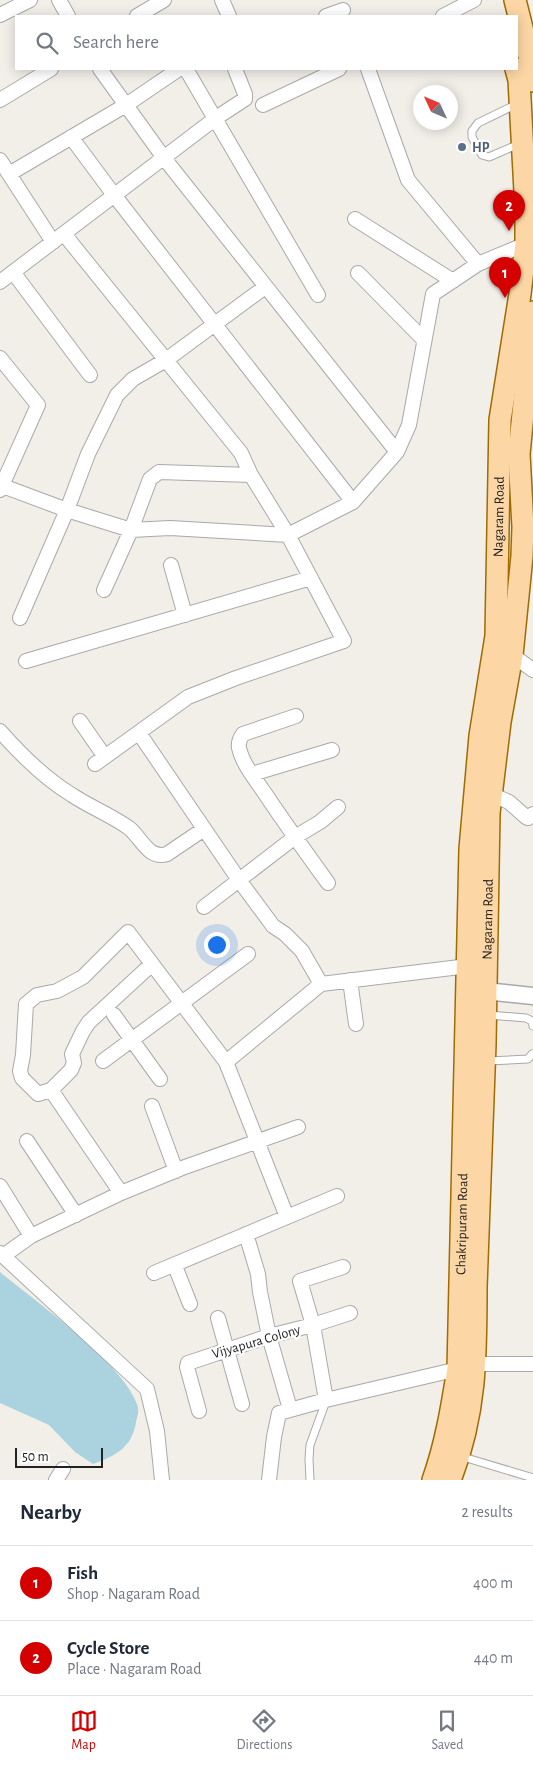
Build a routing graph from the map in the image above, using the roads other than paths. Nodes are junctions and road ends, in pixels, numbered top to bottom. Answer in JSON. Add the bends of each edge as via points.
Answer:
{"nodes":[{"id":1,"x":30,"y":0,"type":"edge"},
{"id":2,"x":59,"y":0,"type":"edge"},
{"id":3,"x":164,"y":0,"type":"edge"},
{"id":4,"x":222,"y":0,"type":"edge"},
{"id":5,"x":474,"y":0,"type":"edge"},
{"id":6,"x":501,"y":0,"type":"edge"},
{"id":7,"x":515,"y":0,"type":"edge"},
{"id":8,"x":343,"y":9,"type":"edge"},
{"id":9,"x":0,"y":15,"type":"edge"},
{"id":10,"x":67,"y":15,"type":"edge"},
{"id":11,"x":140,"y":15,"type":"edge"},
{"id":12,"x":229,"y":15,"type":"edge"},
{"id":13,"x":328,"y":15,"type":"edge"},
{"id":14,"x":445,"y":15,"type":"edge"},
{"id":15,"x":504,"y":15,"type":"edge"},
{"id":16,"x":49,"y":70,"type":"edge"},
{"id":17,"x":101,"y":70,"type":"edge"},
{"id":18,"x":178,"y":70,"type":"edge"},
{"id":19,"x":187,"y":70,"type":"edge"},
{"id":20,"x":235,"y":70,"type":"edge"},
{"id":21,"x":337,"y":70,"type":"edge"},
{"id":22,"x":368,"y":70,"type":"edge"},
{"id":23,"x":516,"y":70,"type":"edge"},
{"id":24,"x":533,"y":72,"type":"edge"},
{"id":25,"x":533,"y":81,"type":"edge"},
{"id":26,"x":0,"y":100,"type":"edge"},
{"id":27,"x":520,"y":103,"type":"junction"},
{"id":28,"x":126,"y":105,"type":"junction"},
{"id":29,"x":263,"y":105,"type":"dead end"},
{"id":30,"x":216,"y":118,"type":"junction"},
{"id":31,"x":72,"y":137,"type":"junction"},
{"id":32,"x":522,"y":143,"type":"junction"},
{"id":33,"x":164,"y":158,"type":"junction"},
{"id":34,"x":0,"y":160,"type":"edge"},
{"id":35,"x":9,"y":174,"type":"junction"},
{"id":36,"x":114,"y":195,"type":"junction"},
{"id":37,"x":356,"y":219,"type":"dead end"},
{"id":38,"x":58,"y":238,"type":"junction"},
{"id":39,"x":526,"y":244,"type":"junction"},
{"id":40,"x":478,"y":264,"type":"junction"},
{"id":41,"x":358,"y":273,"type":"dead end"},
{"id":42,"x":5,"y":274,"type":"edge"},
{"id":43,"x":453,"y":281,"type":"junction"},
{"id":44,"x":265,"y":287,"type":"junction"},
{"id":45,"x":318,"y":295,"type":"dead end"},
{"id":46,"x":533,"y":312,"type":"edge"},
{"id":47,"x":214,"y":324,"type":"junction"},
{"id":48,"x":522,"y":335,"type":"junction"},
{"id":49,"x":424,"y":340,"type":"junction"},
{"id":50,"x":0,"y":358,"type":"edge"},
{"id":51,"x":166,"y":360,"type":"junction"},
{"id":52,"x":90,"y":374,"type":"dead end"},
{"id":53,"x":397,"y":452,"type":"junction"},
{"id":54,"x":251,"y":475,"type":"junction"},
{"id":55,"x":1,"y":487,"type":"edge"},
{"id":56,"x":354,"y":502,"type":"junction"},
{"id":57,"x":67,"y":510,"type":"junction"},
{"id":58,"x":131,"y":530,"type":"junction"},
{"id":59,"x":288,"y":535,"type":"junction"},
{"id":60,"x":171,"y":565,"type":"dead end"},
{"id":61,"x":311,"y":578,"type":"junction"},
{"id":62,"x":104,"y":590,"type":"dead end"},
{"id":63,"x":185,"y":615,"type":"junction"},
{"id":64,"x":20,"y":618,"type":"dead end"},
{"id":65,"x":512,"y":655,"type":"junction"},
{"id":66,"x":26,"y":661,"type":"dead end"},
{"id":67,"x":533,"y":670,"type":"edge"},
{"id":68,"x":296,"y":716,"type":"dead end"},
{"id":69,"x":80,"y":721,"type":"dead end"},
{"id":70,"x":0,"y":731,"type":"edge"},
{"id":71,"x":139,"y":733,"type":"junction"},
{"id":72,"x":332,"y":750,"type":"dead end"},
{"id":73,"x":252,"y":774,"type":"junction"},
{"id":74,"x":491,"y":794,"type":"junction"},
{"id":75,"x":338,"y":807,"type":"dead end"},
{"id":76,"x":533,"y":814,"type":"edge"},
{"id":77,"x":204,"y":829,"type":"junction"},
{"id":78,"x":295,"y":837,"type":"junction"},
{"id":79,"x":238,"y":880,"type":"junction"},
{"id":80,"x":328,"y":883,"type":"dead end"},
{"id":81,"x":204,"y":907,"type":"dead end"},
{"id":82,"x":248,"y":954,"type":"dead end"},
{"id":83,"x":152,"y":964,"type":"junction"},
{"id":84,"x":468,"y":966,"type":"junction"},
{"id":85,"x":350,"y":980,"type":"junction"},
{"id":86,"x":321,"y":984,"type":"junction"},
{"id":87,"x":485,"y":991,"type":"junction"},
{"id":88,"x":533,"y":996,"type":"edge"},
{"id":89,"x":181,"y":1003,"type":"junction"},
{"id":90,"x":114,"y":1015,"type":"dead end"},
{"id":91,"x":485,"y":1015,"type":"junction"},
{"id":92,"x":356,"y":1024,"type":"dead end"},
{"id":93,"x":533,"y":1026,"type":"edge"},
{"id":94,"x":131,"y":1039,"type":"junction"},
{"id":95,"x":532,"y":1054,"type":"edge"},
{"id":96,"x":103,"y":1061,"type":"dead end"},
{"id":97,"x":226,"y":1062,"type":"junction"},
{"id":98,"x":485,"y":1062,"type":"junction"},
{"id":99,"x":160,"y":1079,"type":"dead end"},
{"id":100,"x":51,"y":1090,"type":"junction"},
{"id":101,"x":152,"y":1106,"type":"dead end"},
{"id":102,"x":298,"y":1127,"type":"dead end"},
{"id":103,"x":27,"y":1141,"type":"dead end"},
{"id":104,"x":258,"y":1142,"type":"junction"},
{"id":105,"x":176,"y":1171,"type":"junction"},
{"id":106,"x":0,"y":1186,"type":"edge"},
{"id":107,"x":121,"y":1193,"type":"junction"},
{"id":108,"x":337,"y":1196,"type":"dead end"},
{"id":109,"x":76,"y":1214,"type":"junction"},
{"id":110,"x":287,"y":1217,"type":"junction"},
{"id":111,"x":246,"y":1234,"type":"junction"},
{"id":112,"x":31,"y":1236,"type":"junction"},
{"id":113,"x":1,"y":1255,"type":"edge"},
{"id":114,"x":174,"y":1266,"type":"junction"},
{"id":115,"x":343,"y":1267,"type":"dead end"},
{"id":116,"x":154,"y":1274,"type":"dead end"},
{"id":117,"x":468,"y":1300,"type":"junction"},
{"id":118,"x":190,"y":1304,"type":"dead end"},
{"id":119,"x":350,"y":1313,"type":"dead end"},
{"id":120,"x":218,"y":1318,"type":"dead end"},
{"id":121,"x":313,"y":1325,"type":"junction"},
{"id":122,"x":269,"y":1336,"type":"junction"},
{"id":123,"x":226,"y":1349,"type":"junction"},
{"id":124,"x":533,"y":1364,"type":"edge"},
{"id":125,"x":467,"y":1366,"type":"junction"},
{"id":126,"x":326,"y":1400,"type":"junction"},
{"id":127,"x":242,"y":1404,"type":"dead end"},
{"id":128,"x":290,"y":1409,"type":"junction"},
{"id":129,"x":199,"y":1411,"type":"dead end"},
{"id":130,"x":460,"y":1456,"type":"junction"},
{"id":131,"x":533,"y":1478,"type":"edge"},
{"id":132,"x":162,"y":1480,"type":"edge"},
{"id":133,"x":269,"y":1480,"type":"edge"},
{"id":134,"x":310,"y":1480,"type":"edge"},
{"id":135,"x":433,"y":1480,"type":"edge"},
{"id":136,"x":450,"y":1480,"type":"edge"}],
"edges":[{"from":1,"to":9,"type":"street"},
{"from":2,"to":10,"type":"street"},
{"from":3,"to":11,"type":"street"},
{"from":4,"to":12,"type":"street"},
{"from":5,"to":14,"type":"street"},
{"from":6,"to":15,"type":"main road"},
{"from":7,"to":24,"type":"main road"},
{"from":8,"to":13,"type":"street"},
{"from":16,"to":26,"type":"street"},
{"from":17,"to":28,"type":"street"},
{"from":18,"to":28,"type":"street"},
{"from":19,"to":30,"type":"street"},
{"from":20,"to":30,"type":"street","via":[[245,99]]},
{"from":21,"to":29,"type":"street"},
{"from":22,"to":40,"type":"street","via":[[408,180]]},
{"from":23,"to":27,"type":"main road","name":"Nagaram Road"},
{"from":24,"to":25,"type":"main road"},
{"from":27,"to":32,"type":"main road","name":"Nagaram Road"},
{"from":27,"to":32,"type":"lane","via":[[478,124],[472,131],[472,137],[482,155],[489,156]]},
{"from":28,"to":31,"type":"street"},
{"from":28,"to":33,"type":"street"},
{"from":30,"to":33,"type":"street"},
{"from":30,"to":45,"type":"street"},
{"from":31,"to":35,"type":"street"},
{"from":31,"to":36,"type":"street"},
{"from":32,"to":39,"type":"main road","name":"Nagaram Road"},
{"from":33,"to":36,"type":"street"},
{"from":33,"to":44,"type":"street"},
{"from":34,"to":35,"type":"street"},
{"from":35,"to":38,"type":"street"},
{"from":36,"to":38,"type":"street"},
{"from":36,"to":47,"type":"street"},
{"from":37,"to":43,"type":"street"},
{"from":38,"to":42,"type":"street"},
{"from":38,"to":51,"type":"street"},
{"from":39,"to":40,"type":"street"},
{"from":39,"to":48,"type":"main road","name":"Nagaram Road"},
{"from":40,"to":43,"type":"street"},
{"from":41,"to":49,"type":"street"},
{"from":42,"to":52,"type":"street"},
{"from":43,"to":49,"type":"street","via":[[432,294]]},
{"from":44,"to":47,"type":"street"},
{"from":44,"to":53,"type":"street"},
{"from":46,"to":48,"type":"main road","name":"Nagaram Road"},
{"from":47,"to":51,"type":"street"},
{"from":47,"to":56,"type":"street"},
{"from":48,"to":65,"type":"main road","name":"Nagaram Road","via":[[518,454],[523,528]]},
{"from":48,"to":84,"type":"main road","name":"Nagaram Road","via":[[500,420],[496,636],[480,736],[470,849]]},
{"from":49,"to":53,"type":"street","via":[[410,425]]},
{"from":50,"to":55,"type":"street","via":[[38,405]]},
{"from":51,"to":54,"type":"street","via":[[241,453]]},
{"from":51,"to":57,"type":"street","via":[[133,379],[117,395],[88,454]]},
{"from":53,"to":56,"type":"street"},
{"from":54,"to":58,"type":"street","via":[[159,472],[150,479]]},
{"from":54,"to":59,"type":"street"},
{"from":55,"to":57,"type":"street"},
{"from":56,"to":59,"type":"street"},
{"from":57,"to":58,"type":"street"},
{"from":57,"to":64,"type":"street"},
{"from":58,"to":59,"type":"street","via":[[170,528]]},
{"from":58,"to":62,"type":"street"},
{"from":59,"to":61,"type":"street"},
{"from":60,"to":63,"type":"street"},
{"from":61,"to":63,"type":"street"},
{"from":61,"to":71,"type":"street","via":[[344,641],[188,697]]},
{"from":63,"to":66,"type":"street"},
{"from":65,"to":67,"type":"street"},
{"from":65,"to":74,"type":"main road","name":"Nagaram Road"},
{"from":68,"to":73,"type":"street","via":[[240,738],[239,747]]},
{"from":69,"to":71,"type":"street","via":[[100,761]]},
{"from":70,"to":77,"type":"street","via":[[42,773],[72,795],[131,829],[147,849],[156,854],[167,854]]},
{"from":71,"to":77,"type":"street"},
{"from":72,"to":73,"type":"street"},
{"from":73,"to":78,"type":"street"},
{"from":74,"to":76,"type":"street","via":[[509,802],[528,818]]},
{"from":74,"to":87,"type":"main road","name":"Nagaram Road"},
{"from":75,"to":78,"type":"street"},
{"from":77,"to":79,"type":"street"},
{"from":78,"to":79,"type":"street"},
{"from":78,"to":80,"type":"street"},
{"from":79,"to":81,"type":"street"},
{"from":79,"to":86,"type":"street","via":[[273,926],[302,951]]},
{"from":82,"to":89,"type":"street"},
{"from":83,"to":89,"type":"street"},
{"from":83,"to":100,"type":"street","via":[[89,1022],[72,1054],[74,1063],[71,1070]]},
{"from":83,"to":100,"type":"street","via":[[128,932],[83,978],[57,991],[37,995],[26,1004],[22,1078],[38,1094]]},
{"from":84,"to":85,"type":"street"},
{"from":84,"to":117,"type":"main road","name":"Chakripuram Road"},
{"from":85,"to":86,"type":"street"},
{"from":85,"to":92,"type":"street"},
{"from":86,"to":97,"type":"street"},
{"from":87,"to":88,"type":"street"},
{"from":87,"to":91,"type":"main road","name":"Chakripuram Road"},
{"from":89,"to":94,"type":"street"},
{"from":89,"to":97,"type":"street"},
{"from":90,"to":94,"type":"street"},
{"from":91,"to":93,"type":"lane","via":[[526,1018],[532,1021]]},
{"from":91,"to":98,"type":"main road","name":"Chakripuram Road"},
{"from":94,"to":96,"type":"street"},
{"from":94,"to":99,"type":"street"},
{"from":95,"to":98,"type":"lane","via":[[530,1058]]},
{"from":97,"to":104,"type":"street"},
{"from":98,"to":117,"type":"main road","name":"Chakripuram Road"},
{"from":100,"to":107,"type":"street"},
{"from":101,"to":105,"type":"street"},
{"from":102,"to":104,"type":"street"},
{"from":103,"to":109,"type":"street"},
{"from":104,"to":105,"type":"street"},
{"from":104,"to":110,"type":"street"},
{"from":105,"to":107,"type":"street"},
{"from":106,"to":112,"type":"street"},
{"from":107,"to":109,"type":"street"},
{"from":108,"to":110,"type":"street"},
{"from":109,"to":112,"type":"street"},
{"from":110,"to":111,"type":"street"},
{"from":111,"to":114,"type":"street"},
{"from":111,"to":122,"type":"street","via":[[258,1274]]},
{"from":112,"to":113,"type":"street"},
{"from":113,"to":132,"type":"street","via":[[147,1389],[157,1431]]},
{"from":114,"to":116,"type":"street"},
{"from":114,"to":118,"type":"street"},
{"from":115,"to":121,"type":"street","via":[[300,1281]]},
{"from":117,"to":125,"type":"main road","name":"Chakripuram Road"},
{"from":119,"to":121,"type":"street"},
{"from":120,"to":123,"type":"street"},
{"from":121,"to":122,"type":"street","name":"Vijyapura Colony"},
{"from":121,"to":126,"type":"street","name":"Vijyapura Colony"},
{"from":122,"to":123,"type":"street","name":"Vijyapura Colony"},
{"from":122,"to":128,"type":"street"},
{"from":123,"to":127,"type":"street"},
{"from":123,"to":129,"type":"street","name":"Vijyapura Colony","via":[[188,1363]]},
{"from":124,"to":125,"type":"street"},
{"from":125,"to":126,"type":"street"},
{"from":125,"to":130,"type":"main road","name":"Chakripuram Road","via":[[470,1414]]},
{"from":125,"to":135,"type":"main road","name":"Chakripuram Road"},
{"from":126,"to":128,"type":"street"},
{"from":126,"to":134,"type":"lane","via":[[310,1445]]},
{"from":128,"to":133,"type":"street","via":[[278,1415]]},
{"from":130,"to":131,"type":"lane"},
{"from":130,"to":136,"type":"main road","name":"Chakripuram Road"}]}
